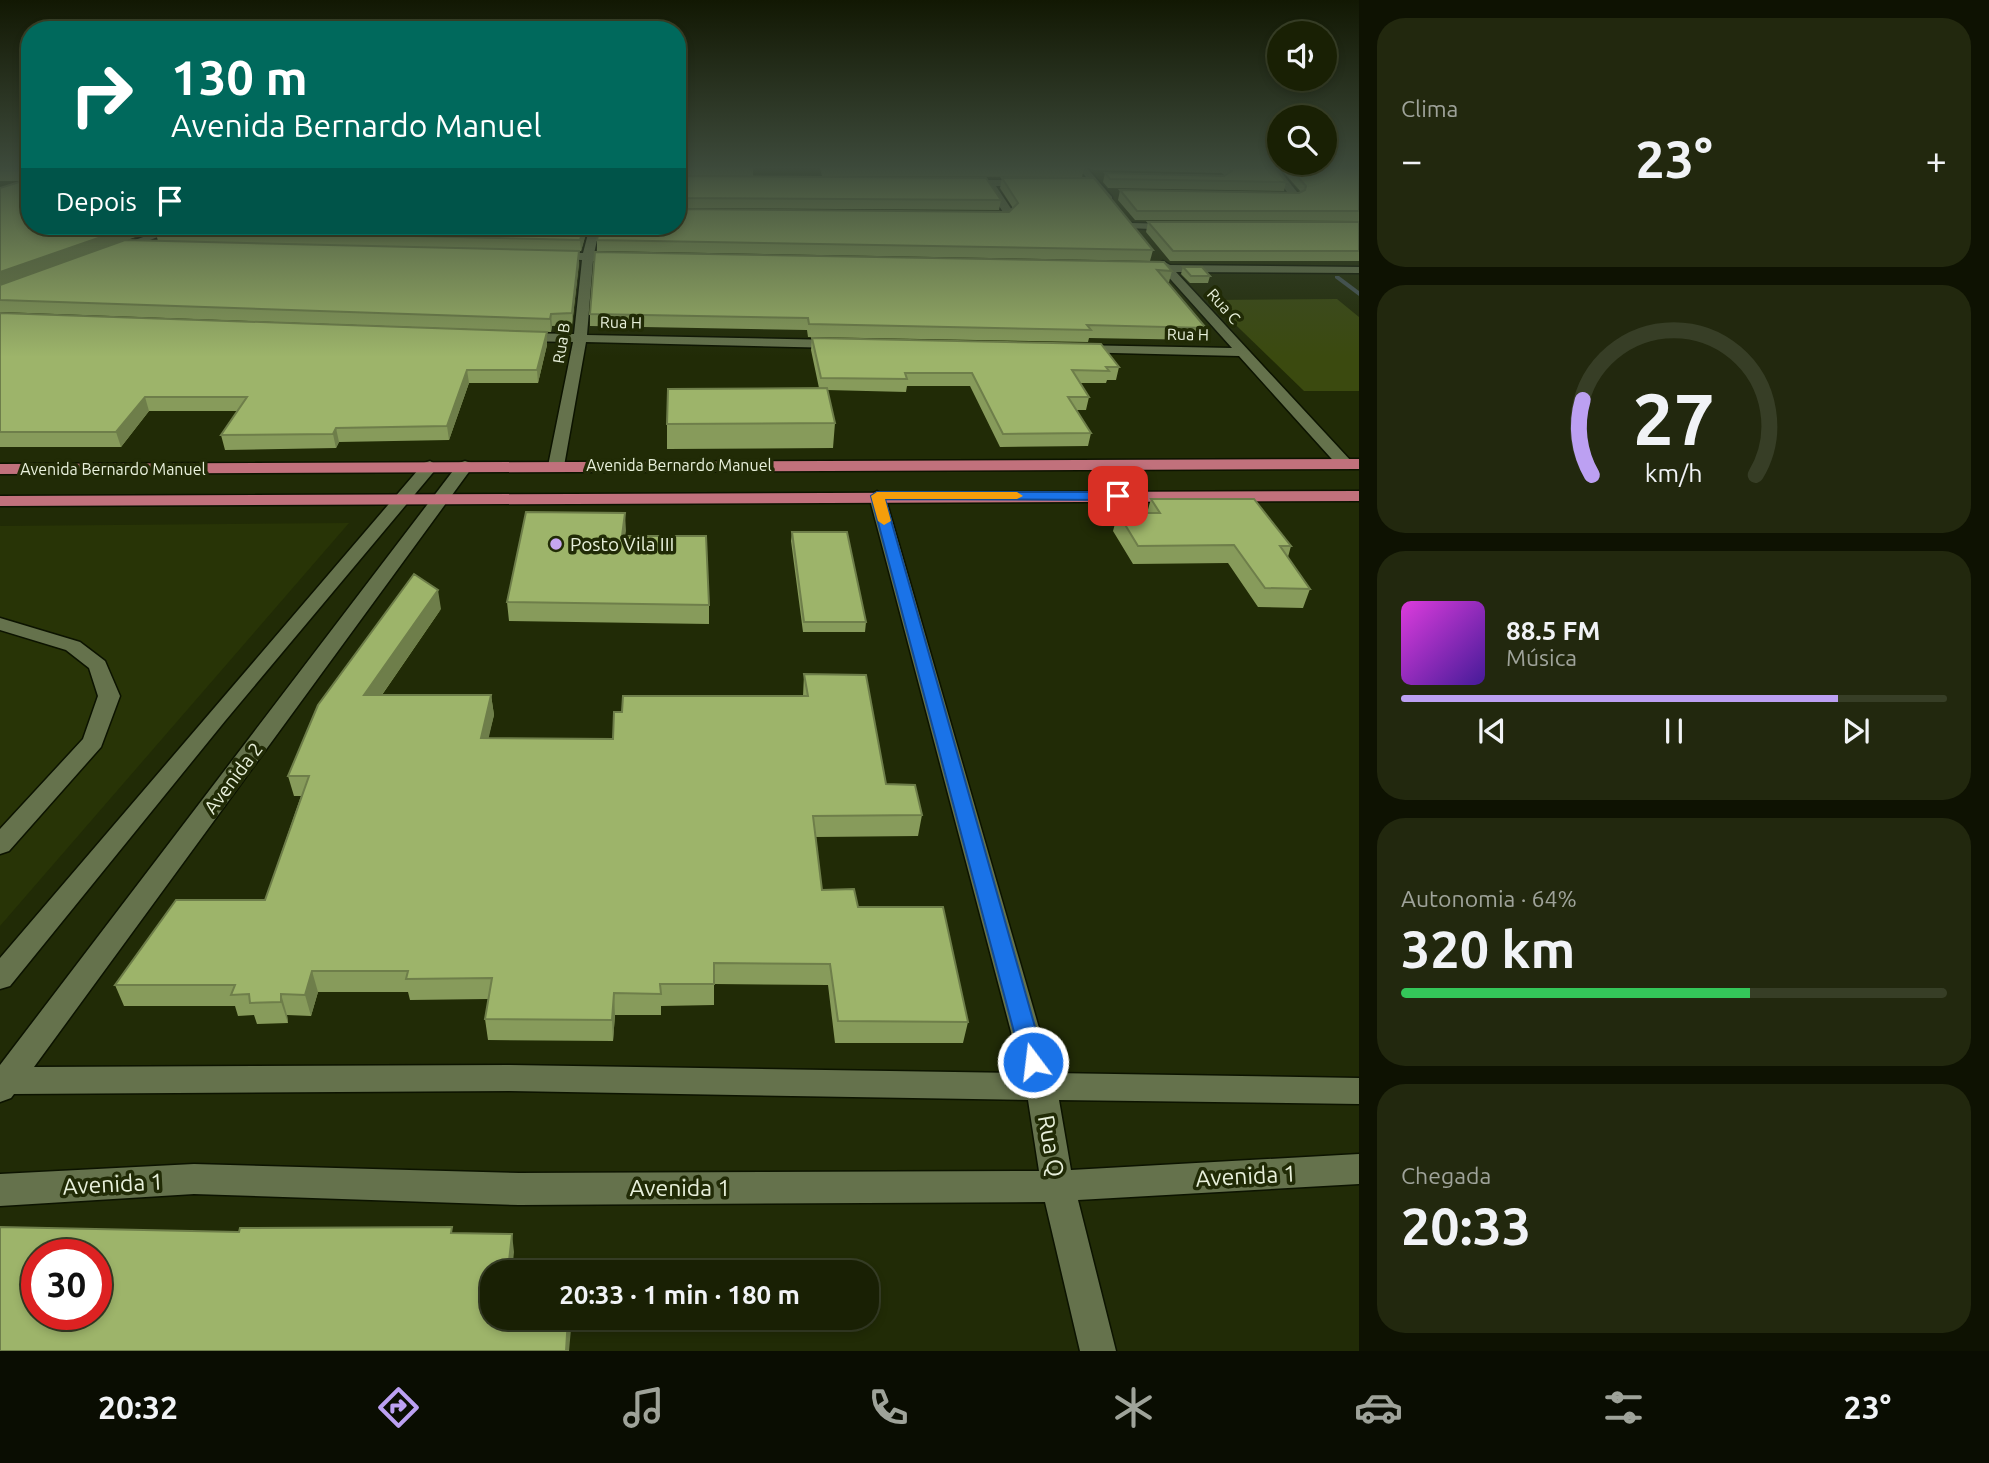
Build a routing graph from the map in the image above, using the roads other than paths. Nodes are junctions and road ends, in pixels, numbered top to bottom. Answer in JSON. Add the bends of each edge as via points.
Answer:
{"nodes":[{"id":1,"x":1135,"y":231,"type":"edge"},
{"id":2,"x":157,"y":235,"type":"edge"},
{"id":3,"x":593,"y":235,"type":"edge"},
{"id":4,"x":126,"y":246,"type":"junction"},
{"id":5,"x":168,"y":247,"type":"edge"},
{"id":6,"x":101,"y":255,"type":"edge"},
{"id":7,"x":535,"y":256,"type":"edge"},
{"id":8,"x":588,"y":257,"type":"junction"},
{"id":9,"x":640,"y":258,"type":"edge"},
{"id":10,"x":1126,"y":268,"type":"edge"},
{"id":11,"x":1167,"y":269,"type":"junction"},
{"id":12,"x":1359,"y":270,"type":"edge"},
{"id":13,"x":511,"y":337,"type":"edge"},
{"id":14,"x":580,"y":339,"type":"junction"},
{"id":15,"x":853,"y":344,"type":"edge"},
{"id":16,"x":1061,"y":348,"type":"edge"},
{"id":17,"x":1242,"y":352,"type":"junction"},
{"id":18,"x":1352,"y":464,"type":"edge"},
{"id":19,"x":430,"y":466,"type":"junction"},
{"id":20,"x":465,"y":466,"type":"junction"},
{"id":21,"x":556,"y":466,"type":"junction"},
{"id":22,"x":0,"y":469,"type":"edge"},
{"id":23,"x":877,"y":496,"type":"junction"},
{"id":24,"x":1359,"y":496,"type":"edge"},
{"id":25,"x":404,"y":498,"type":"junction"},
{"id":26,"x":442,"y":498,"type":"junction"},
{"id":27,"x":0,"y":501,"type":"edge"},
{"id":28,"x":0,"y":624,"type":"edge"},
{"id":29,"x":0,"y":845,"type":"edge"},
{"id":30,"x":0,"y":978,"type":"edge"},
{"id":31,"x":2,"y":1084,"type":"edge"},
{"id":32,"x":1041,"y":1088,"type":"junction"},
{"id":33,"x":1359,"y":1091,"type":"edge"},
{"id":34,"x":1359,"y":1169,"type":"edge"},
{"id":35,"x":1058,"y":1186,"type":"junction"},
{"id":36,"x":0,"y":1190,"type":"edge"},
{"id":37,"x":1098,"y":1351,"type":"edge"}],
"edges":[{"from":1,"to":11,"type":"street","name":"Rua C"},
{"from":2,"to":4,"type":"street"},
{"from":3,"to":8,"type":"street","name":"Rua B"},
{"from":4,"to":5,"type":"street"},
{"from":4,"to":6,"type":"street"},
{"from":7,"to":8,"type":"street"},
{"from":8,"to":9,"type":"street"},
{"from":8,"to":14,"type":"street","name":"Rua B"},
{"from":10,"to":11,"type":"street"},
{"from":11,"to":12,"type":"street"},
{"from":11,"to":17,"type":"street","name":"Rua C"},
{"from":13,"to":14,"type":"street","name":"Rua H"},
{"from":14,"to":15,"type":"street","name":"Rua H"},
{"from":14,"to":21,"type":"street","name":"Rua B"},
{"from":16,"to":17,"type":"street","name":"Rua H"},
{"from":17,"to":18,"type":"street","name":"Rua C"},
{"from":18,"to":21,"type":"main road","name":"Avenida Bernardo Manuel"},
{"from":19,"to":20,"type":"main road","name":"Avenida Bernardo Manuel"},
{"from":19,"to":22,"type":"main road","name":"Avenida Bernardo Manuel"},
{"from":19,"to":25,"type":"street"},
{"from":20,"to":21,"type":"main road","name":"Avenida Bernardo Manuel"},
{"from":20,"to":26,"type":"street","name":"Avenida 2"},
{"from":23,"to":24,"type":"main road","name":"Avenida Bernardo Manuel"},
{"from":23,"to":26,"type":"main road","name":"Avenida Bernardo Manuel"},
{"from":23,"to":32,"type":"street","name":"Rua Q"},
{"from":25,"to":26,"type":"main road","name":"Avenida Bernardo Manuel"},
{"from":25,"to":27,"type":"main road","name":"Avenida Bernardo Manuel"},
{"from":25,"to":30,"type":"street"},
{"from":26,"to":31,"type":"street","name":"Avenida 2"},
{"from":28,"to":29,"type":"street","via":[[74,646],[99,665],[110,696],[93,742]]},
{"from":31,"to":32,"type":"street","via":[[538,1077]]},
{"from":32,"to":33,"type":"street"},
{"from":32,"to":35,"type":"street","name":"Rua Q"},
{"from":34,"to":35,"type":"street","name":"Avenida 1"},
{"from":35,"to":36,"type":"street","name":"Avenida 1","via":[[519,1189],[194,1180]]},
{"from":35,"to":37,"type":"street","name":"Rua Q"}]}
